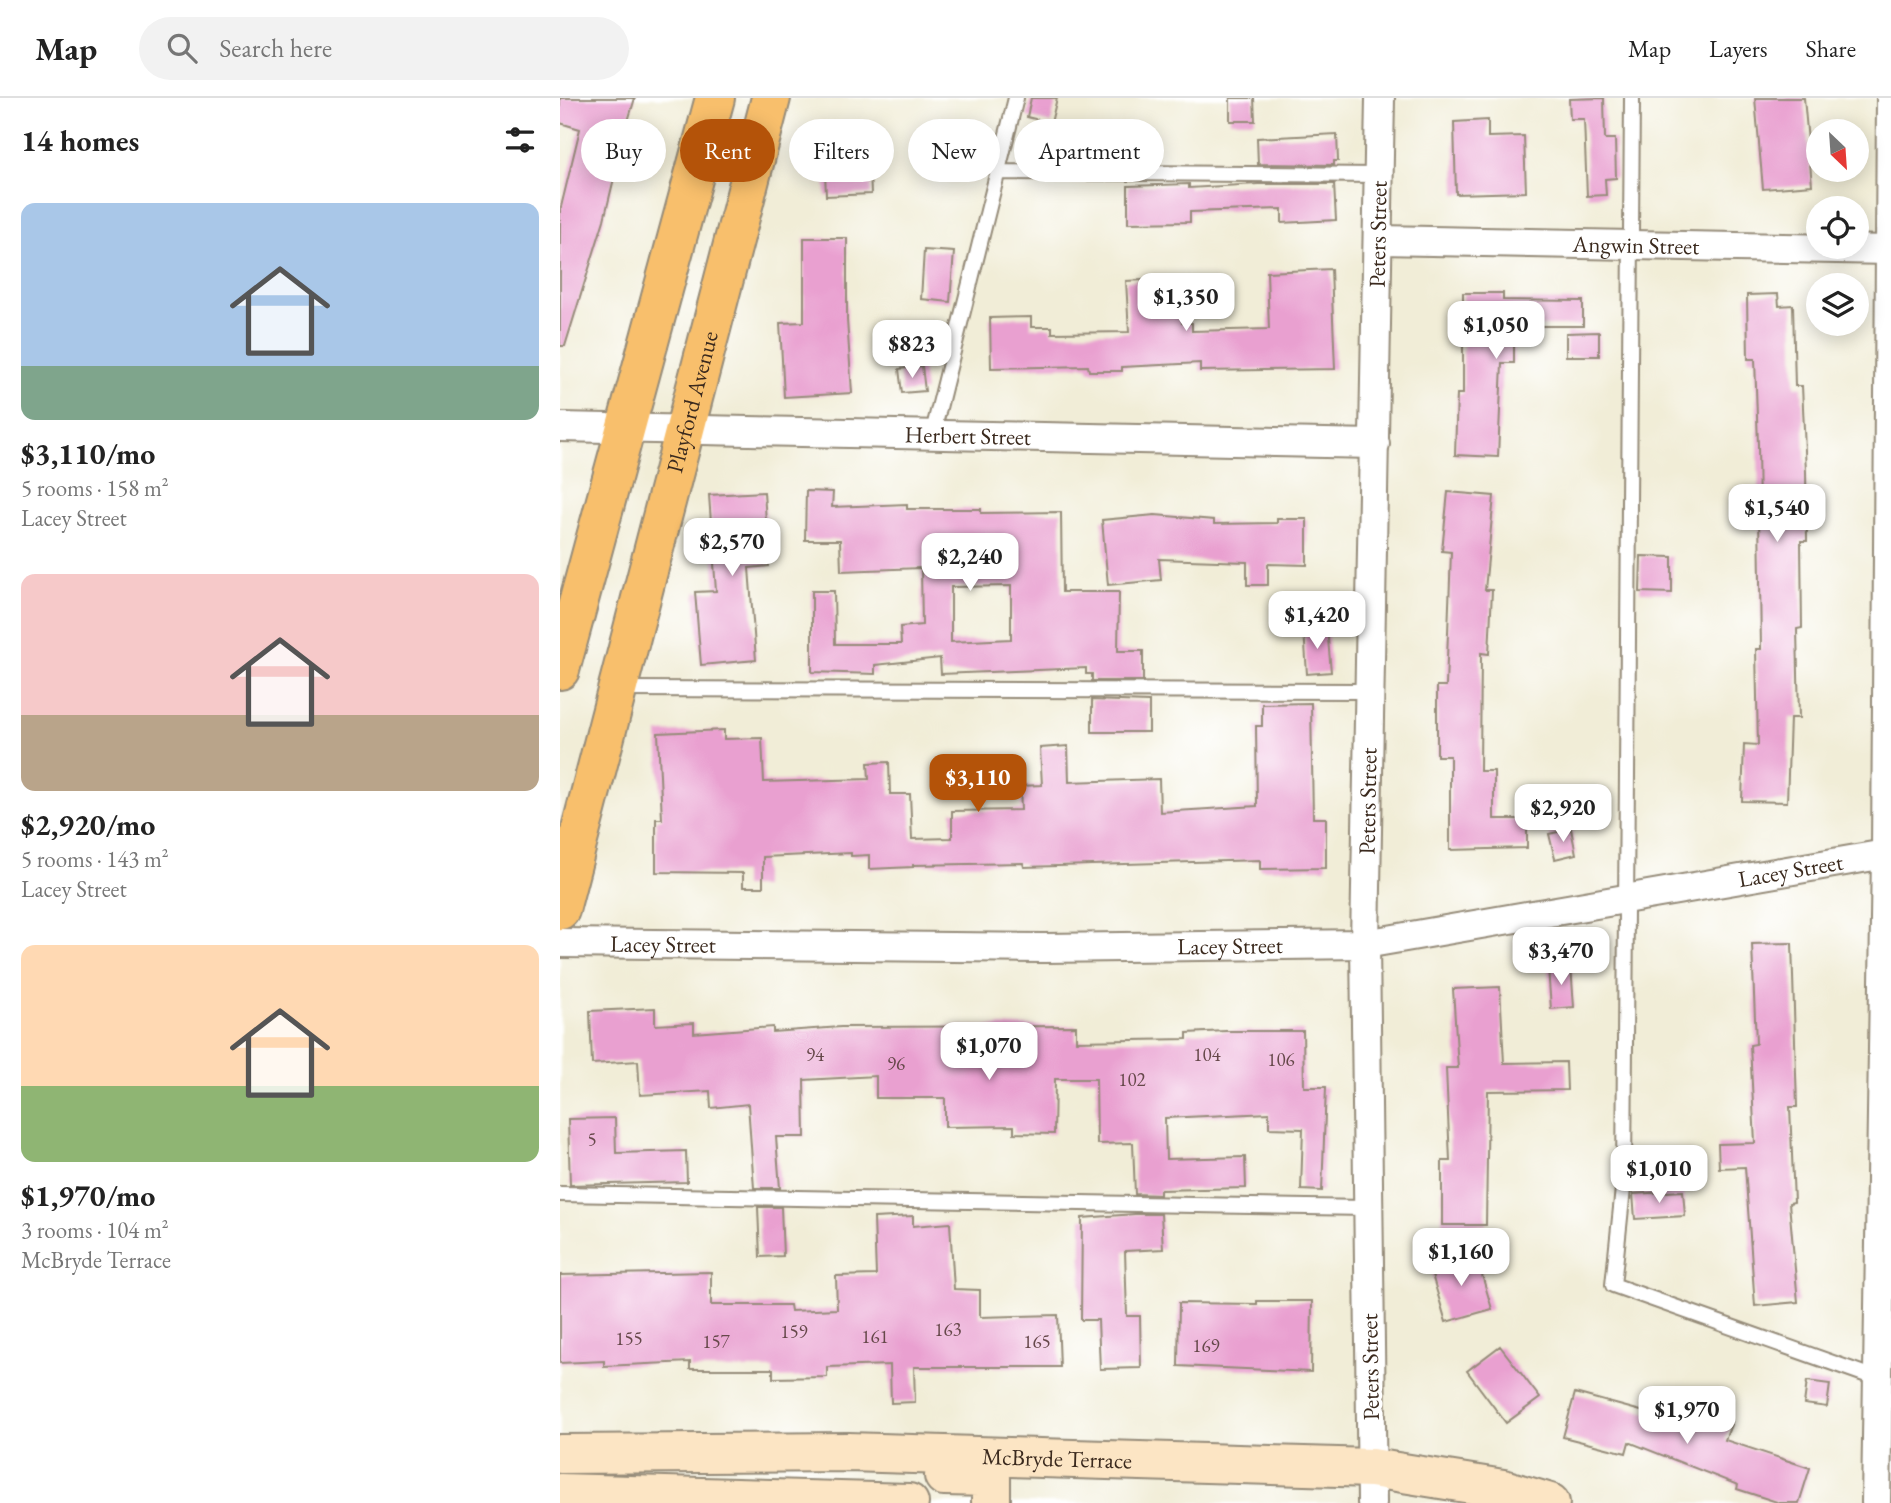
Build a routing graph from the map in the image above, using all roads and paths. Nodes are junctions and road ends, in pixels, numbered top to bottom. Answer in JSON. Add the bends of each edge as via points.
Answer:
{"nodes":[{"id":1,"x":715,"y":98,"type":"edge"},
{"id":2,"x":771,"y":98,"type":"edge"},
{"id":3,"x":1016,"y":98,"type":"edge"},
{"id":4,"x":1380,"y":98,"type":"edge"},
{"id":5,"x":1632,"y":98,"type":"edge"},
{"id":6,"x":1891,"y":98,"type":"edge"},
{"id":7,"x":1000,"y":168,"type":"edge"},
{"id":8,"x":1000,"y":172,"type":"edge"},
{"id":9,"x":1381,"y":175,"type":"junction"},
{"id":10,"x":996,"y":182,"type":"edge"},
{"id":11,"x":1380,"y":240,"type":"junction"},
{"id":12,"x":1632,"y":245,"type":"junction"},
{"id":13,"x":1890,"y":250,"type":"edge"},
{"id":14,"x":560,"y":427,"type":"edge"},
{"id":15,"x":627,"y":428,"type":"junction"},
{"id":16,"x":686,"y":432,"type":"junction"},
{"id":17,"x":932,"y":436,"type":"junction"},
{"id":18,"x":1375,"y":444,"type":"junction"},
{"id":19,"x":560,"y":670,"type":"edge"},
{"id":20,"x":618,"y":689,"type":"junction"},
{"id":21,"x":1371,"y":691,"type":"junction"},
{"id":22,"x":1889,"y":854,"type":"edge"},
{"id":23,"x":1626,"y":899,"type":"junction"},
{"id":24,"x":560,"y":909,"type":"edge"},
{"id":25,"x":560,"y":943,"type":"edge"},
{"id":26,"x":1365,"y":944,"type":"junction"},
{"id":27,"x":560,"y":1194,"type":"edge"},
{"id":28,"x":1367,"y":1208,"type":"junction"},
{"id":29,"x":1878,"y":1379,"type":"junction"},
{"id":30,"x":1884,"y":1411,"type":"edge"},
{"id":31,"x":560,"y":1436,"type":"edge"},
{"id":32,"x":848,"y":1452,"type":"junction"},
{"id":33,"x":692,"y":1453,"type":"junction"},
{"id":34,"x":560,"y":1454,"type":"edge"},
{"id":35,"x":1372,"y":1486,"type":"edge"},
{"id":36,"x":560,"y":1493,"type":"edge"},
{"id":37,"x":909,"y":1503,"type":"edge"},
{"id":38,"x":991,"y":1503,"type":"edge"},
{"id":39,"x":1550,"y":1503,"type":"edge"},
{"id":40,"x":1876,"y":1503,"type":"edge"}],
"edges":[{"from":1,"to":15,"type":"highway"},
{"from":2,"to":16,"type":"highway","name":"Playford Avenue"},
{"from":3,"to":7,"type":"lane"},
{"from":4,"to":9,"type":"street","name":"Peters Street"},
{"from":5,"to":12,"type":"lane"},
{"from":6,"to":13,"type":"street"},
{"from":8,"to":9,"type":"lane"},
{"from":9,"to":11,"type":"street","name":"Peters Street"},
{"from":10,"to":17,"type":"lane"},
{"from":11,"to":12,"type":"street","name":"Angwin Street"},
{"from":11,"to":18,"type":"street","name":"Peters Street"},
{"from":12,"to":13,"type":"street","name":"Angwin Street"},
{"from":12,"to":23,"type":"lane"},
{"from":13,"to":22,"type":"street"},
{"from":14,"to":15,"type":"street","name":"Herbert Street"},
{"from":15,"to":16,"type":"street","name":"Herbert Street"},
{"from":15,"to":19,"type":"highway"},
{"from":16,"to":17,"type":"street","name":"Herbert Street"},
{"from":16,"to":20,"type":"highway","name":"Playford Avenue"},
{"from":17,"to":18,"type":"street","name":"Herbert Street"},
{"from":18,"to":21,"type":"street","name":"Peters Street"},
{"from":20,"to":21,"type":"lane"},
{"from":20,"to":24,"type":"highway","name":"Playford Avenue"},
{"from":21,"to":26,"type":"street","name":"Peters Street"},
{"from":22,"to":23,"type":"street","name":"Lacey Street"},
{"from":22,"to":29,"type":"street"},
{"from":23,"to":26,"type":"street","name":"Lacey Street"},
{"from":23,"to":29,"type":"lane","via":[[1624,1179],[1613,1285]]},
{"from":25,"to":26,"type":"street","name":"Lacey Street","via":[[1044,948]]},
{"from":26,"to":28,"type":"street","name":"Peters Street"},
{"from":27,"to":28,"type":"lane"},
{"from":28,"to":35,"type":"street","name":"Peters Street"},
{"from":29,"to":30,"type":"street"},
{"from":30,"to":40,"type":"street"},
{"from":31,"to":33,"type":"main road","via":[[623,1438]]},
{"from":32,"to":33,"type":"main road","name":"McBryde Terrace"},
{"from":32,"to":35,"type":"main road","name":"McBryde Terrace"},
{"from":32,"to":38,"type":"main road","via":[[906,1476],[991,1477]]},
{"from":33,"to":34,"type":"main road","name":"McBryde Terrace"},
{"from":35,"to":39,"type":"main road","name":"McBryde Terrace","via":[[1503,1489]]},
{"from":36,"to":37,"type":"main road"}]}
